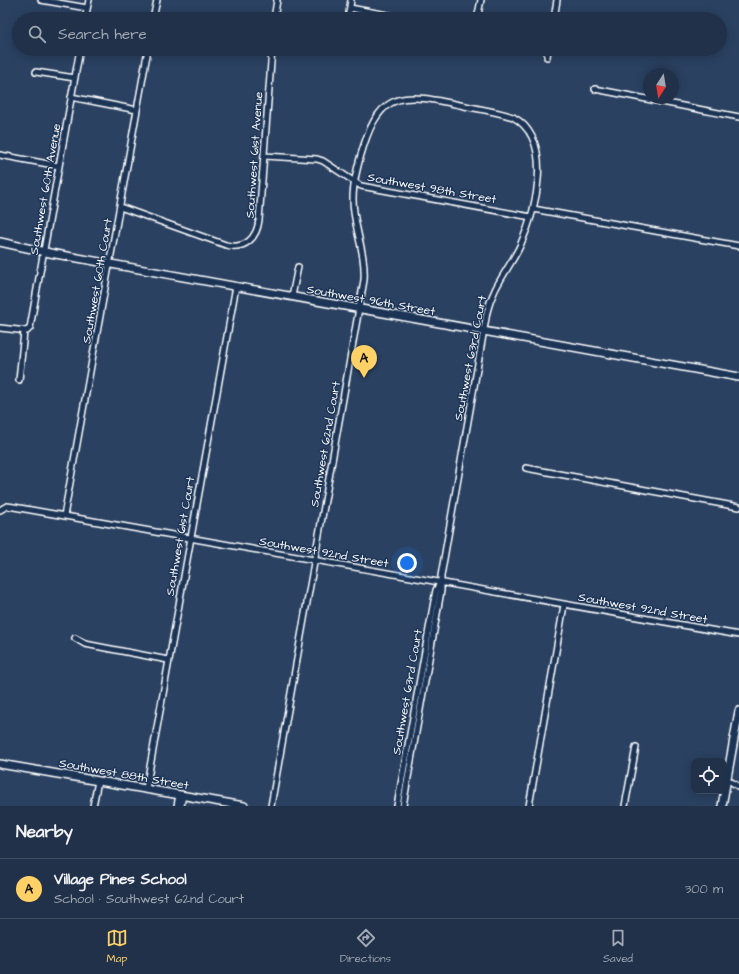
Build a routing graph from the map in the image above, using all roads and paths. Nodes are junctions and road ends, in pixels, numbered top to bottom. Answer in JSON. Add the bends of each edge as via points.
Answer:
{"nodes":[{"id":1,"x":41,"y":0,"type":"edge"},
{"id":2,"x":89,"y":0,"type":"edge"},
{"id":3,"x":157,"y":0,"type":"edge"},
{"id":4,"x":277,"y":0,"type":"edge"},
{"id":5,"x":351,"y":0,"type":"edge"},
{"id":6,"x":480,"y":0,"type":"edge"},
{"id":7,"x":558,"y":0,"type":"edge"},
{"id":8,"x":87,"y":8,"type":"junction"},
{"id":9,"x":350,"y":8,"type":"junction"},
{"id":10,"x":86,"y":12,"type":"edge"},
{"id":11,"x":154,"y":12,"type":"edge"},
{"id":12,"x":275,"y":12,"type":"edge"},
{"id":13,"x":349,"y":12,"type":"edge"},
{"id":14,"x":371,"y":12,"type":"edge"},
{"id":15,"x":478,"y":12,"type":"edge"},
{"id":16,"x":555,"y":12,"type":"edge"},
{"id":17,"x":79,"y":56,"type":"edge"},
{"id":18,"x":147,"y":56,"type":"edge"},
{"id":19,"x":271,"y":56,"type":"edge"},
{"id":20,"x":36,"y":72,"type":"dead end"},
{"id":21,"x":74,"y":78,"type":"junction"},
{"id":22,"x":595,"y":89,"type":"dead end"},
{"id":23,"x":71,"y":97,"type":"junction"},
{"id":24,"x":137,"y":110,"type":"junction"},
{"id":25,"x":739,"y":117,"type":"edge"},
{"id":26,"x":525,"y":125,"type":"joint"},
{"id":27,"x":0,"y":155,"type":"edge"},
{"id":28,"x":264,"y":156,"type":"junction"},
{"id":29,"x":59,"y":166,"type":"junction"},
{"id":30,"x":355,"y":183,"type":"junction"},
{"id":31,"x":120,"y":207,"type":"junction"},
{"id":32,"x":534,"y":209,"type":"junction"},
{"id":33,"x":531,"y":217,"type":"junction"},
{"id":34,"x":0,"y":242,"type":"edge"},
{"id":35,"x":739,"y":246,"type":"edge"},
{"id":36,"x":44,"y":251,"type":"junction"},
{"id":37,"x":110,"y":263,"type":"junction"},
{"id":38,"x":298,"y":267,"type":"dead end"},
{"id":39,"x":236,"y":286,"type":"junction"},
{"id":40,"x":292,"y":296,"type":"junction"},
{"id":41,"x":359,"y":309,"type":"junction"},
{"id":42,"x":0,"y":328,"type":"edge"},
{"id":43,"x":484,"y":331,"type":"junction"},
{"id":44,"x":26,"y":332,"type":"junction"},
{"id":45,"x":739,"y":378,"type":"edge"},
{"id":46,"x":19,"y":380,"type":"dead end"},
{"id":47,"x":526,"y":468,"type":"dead end"},
{"id":48,"x":739,"y":506,"type":"edge"},
{"id":49,"x":0,"y":510,"type":"edge"},
{"id":50,"x":64,"y":516,"type":"junction"},
{"id":51,"x":190,"y":538,"type":"junction"},
{"id":52,"x":315,"y":560,"type":"junction"},
{"id":53,"x":440,"y":582,"type":"junction"},
{"id":54,"x":564,"y":605,"type":"junction"},
{"id":55,"x":739,"y":635,"type":"edge"},
{"id":56,"x":75,"y":638,"type":"dead end"},
{"id":57,"x":168,"y":660,"type":"junction"},
{"id":58,"x":739,"y":711,"type":"edge"},
{"id":59,"x":636,"y":747,"type":"dead end"},
{"id":60,"x":0,"y":764,"type":"edge"},
{"id":61,"x":405,"y":778,"type":"junction"},
{"id":62,"x":727,"y":779,"type":"joint"},
{"id":63,"x":98,"y":780,"type":"junction"},
{"id":64,"x":739,"y":787,"type":"edge"},
{"id":65,"x":146,"y":789,"type":"junction"},
{"id":66,"x":724,"y":794,"type":"edge"},
{"id":67,"x":181,"y":795,"type":"junction"},
{"id":68,"x":93,"y":806,"type":"edge"},
{"id":69,"x":177,"y":806,"type":"edge"},
{"id":70,"x":181,"y":806,"type":"edge"},
{"id":71,"x":244,"y":806,"type":"edge"},
{"id":72,"x":271,"y":806,"type":"edge"},
{"id":73,"x":397,"y":806,"type":"edge"},
{"id":74,"x":403,"y":806,"type":"edge"},
{"id":75,"x":529,"y":806,"type":"edge"},
{"id":76,"x":625,"y":806,"type":"edge"},
{"id":77,"x":722,"y":806,"type":"edge"}],
"edges":[{"from":1,"to":8,"type":"street"},
{"from":2,"to":8,"type":"street"},
{"from":3,"to":11,"type":"street"},
{"from":4,"to":12,"type":"street"},
{"from":5,"to":9,"type":"street"},
{"from":6,"to":15,"type":"street"},
{"from":7,"to":16,"type":"street"},
{"from":8,"to":10,"type":"street"},
{"from":9,"to":13,"type":"street"},
{"from":9,"to":14,"type":"street"},
{"from":17,"to":21,"type":"street","name":"Southwest 60th Avenue"},
{"from":18,"to":24,"type":"street","name":"Southwest 60th Court"},
{"from":19,"to":28,"type":"street","name":"Southwest 61st Avenue"},
{"from":20,"to":21,"type":"street"},
{"from":21,"to":23,"type":"street","name":"Southwest 60th Avenue"},
{"from":22,"to":25,"type":"street"},
{"from":23,"to":24,"type":"street"},
{"from":23,"to":29,"type":"street","name":"Southwest 60th Avenue"},
{"from":24,"to":31,"type":"street","name":"Southwest 60th Court"},
{"from":26,"to":30,"type":"street","name":"Southwest 62nd Court","via":[[506,115],[428,99],[398,99],[384,108],[371,126]]},
{"from":26,"to":32,"type":"street","name":"Southwest 63rd Court","via":[[533,137],[537,150]]},
{"from":27,"to":29,"type":"street"},
{"from":28,"to":30,"type":"street","name":"Southwest 98th Street","via":[[320,160]]},
{"from":28,"to":31,"type":"street","name":"Southwest 61st Avenue","via":[[258,228],[252,238],[242,245],[226,245]]},
{"from":29,"to":36,"type":"street","name":"Southwest 60th Avenue"},
{"from":30,"to":33,"type":"street","name":"Southwest 98th Street"},
{"from":30,"to":41,"type":"street","name":"Southwest 62nd Court","via":[[354,213],[364,259],[364,280]]},
{"from":31,"to":37,"type":"street","name":"Southwest 60th Court"},
{"from":32,"to":33,"type":"street","name":"Southwest 63rd Court"},
{"from":32,"to":35,"type":"street"},
{"from":33,"to":43,"type":"street","name":"Southwest 63rd Court","via":[[517,252],[492,294]]},
{"from":34,"to":36,"type":"street","name":"Southwest 96th Street"},
{"from":36,"to":37,"type":"street","name":"Southwest 96th Street"},
{"from":36,"to":44,"type":"street","name":"Southwest 60th Avenue","via":[[30,328]]},
{"from":37,"to":39,"type":"street","name":"Southwest 96th Street"},
{"from":37,"to":50,"type":"street","name":"Southwest 60th Court"},
{"from":38,"to":40,"type":"street"},
{"from":39,"to":40,"type":"street","name":"Southwest 96th Street"},
{"from":39,"to":51,"type":"street","name":"Southwest 61st Court"},
{"from":40,"to":41,"type":"street","name":"Southwest 96th Street"},
{"from":41,"to":43,"type":"street","name":"Southwest 96th Street"},
{"from":41,"to":52,"type":"street","name":"Southwest 62nd Court"},
{"from":42,"to":44,"type":"street"},
{"from":43,"to":45,"type":"street","name":"Southwest 96th Street"},
{"from":43,"to":53,"type":"street","name":"Southwest 63rd Court"},
{"from":44,"to":46,"type":"street","name":"Southwest 60th Avenue"},
{"from":47,"to":48,"type":"street"},
{"from":49,"to":50,"type":"street","name":"Southwest 92nd Street","via":[[10,506]]},
{"from":50,"to":51,"type":"street","name":"Southwest 92nd Street"},
{"from":51,"to":52,"type":"street","name":"Southwest 92nd Street"},
{"from":51,"to":57,"type":"street","name":"Southwest 61st Court"},
{"from":52,"to":53,"type":"street","name":"Southwest 92nd Street"},
{"from":52,"to":72,"type":"street","name":"Southwest 62nd Court"},
{"from":53,"to":54,"type":"street","name":"Southwest 92nd Street"},
{"from":53,"to":61,"type":"street","name":"Southwest 63rd Court","via":[[441,590],[430,634]]},
{"from":54,"to":55,"type":"street","name":"Southwest 92nd Street"},
{"from":54,"to":75,"type":"street"},
{"from":56,"to":57,"type":"street","via":[[85,644]]},
{"from":57,"to":65,"type":"street","name":"Southwest 61st Court"},
{"from":58,"to":62,"type":"street"},
{"from":59,"to":76,"type":"street"},
{"from":60,"to":63,"type":"street","name":"Southwest 88th Street"},
{"from":61,"to":73,"type":"street","name":"Southwest 63rd Court"},
{"from":61,"to":74,"type":"street","name":"Southwest 63rd Court"},
{"from":62,"to":64,"type":"street"},
{"from":63,"to":65,"type":"street","name":"Southwest 88th Street"},
{"from":63,"to":68,"type":"street"},
{"from":65,"to":67,"type":"street","name":"Southwest 88th Street"},
{"from":66,"to":77,"type":"street"},
{"from":67,"to":69,"type":"street"},
{"from":67,"to":70,"type":"street"},
{"from":67,"to":71,"type":"street","name":"Southwest 88th Street"}]}
